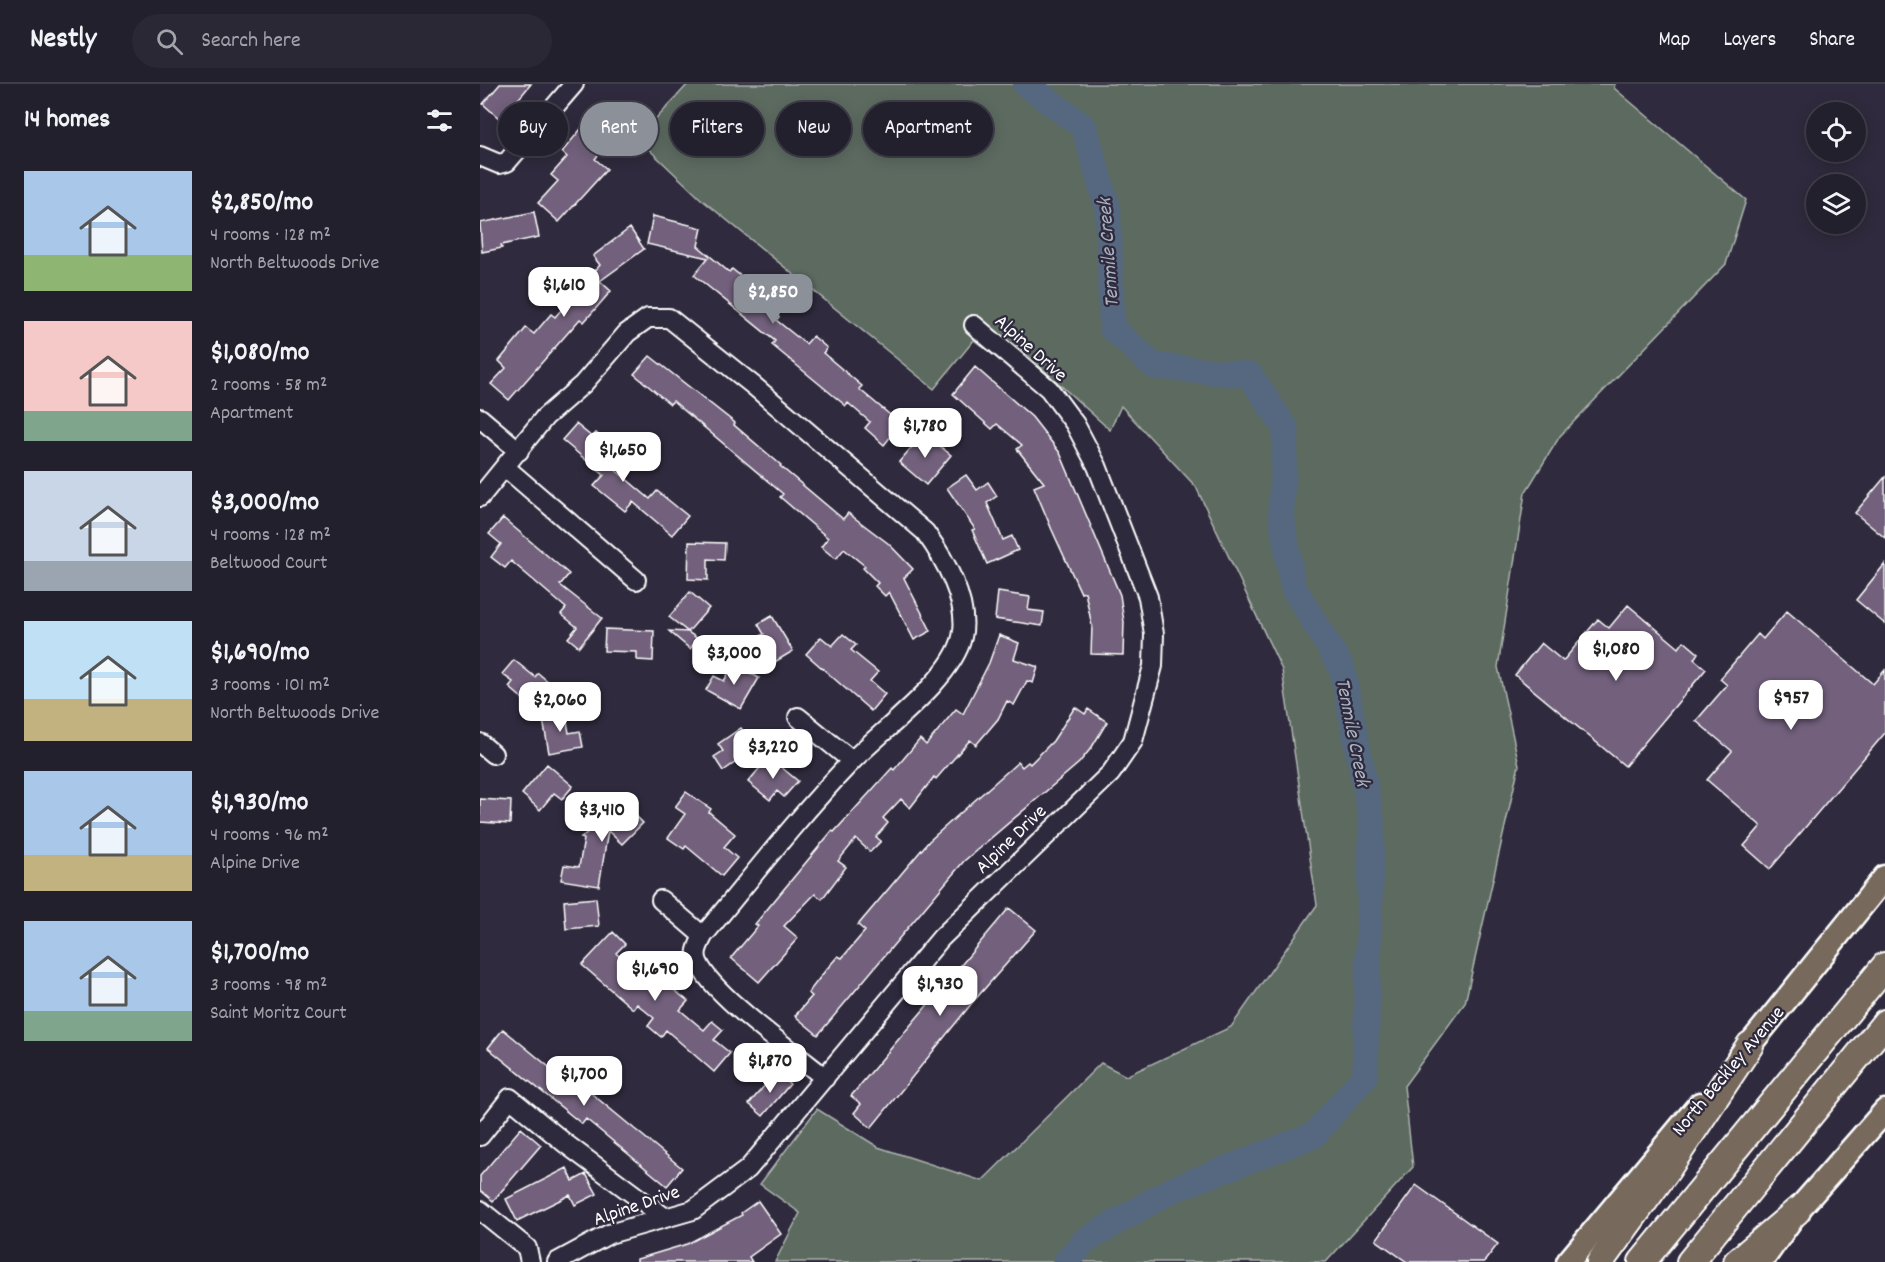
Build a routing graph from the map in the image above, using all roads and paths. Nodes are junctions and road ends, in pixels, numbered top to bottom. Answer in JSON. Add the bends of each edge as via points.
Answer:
{"nodes":[{"id":1,"x":574,"y":84,"type":"edge"},
{"id":2,"x":480,"y":156,"type":"edge"},
{"id":3,"x":974,"y":325,"type":"dead end"},
{"id":4,"x":480,"y":418,"type":"edge"},
{"id":5,"x":519,"y":451,"type":"junction"},
{"id":6,"x":505,"y":467,"type":"junction"},
{"id":7,"x":480,"y":497,"type":"edge"},
{"id":8,"x":636,"y":580,"type":"dead end"},
{"id":9,"x":798,"y":717,"type":"dead end"},
{"id":10,"x":852,"y":761,"type":"junction"},
{"id":11,"x":1885,"y":877,"type":"edge"},
{"id":12,"x":661,"y":900,"type":"dead end"},
{"id":13,"x":703,"y":936,"type":"junction"},
{"id":14,"x":1885,"y":966,"type":"edge"},
{"id":15,"x":1885,"y":1023,"type":"edge"},
{"id":16,"x":1750,"y":1044,"type":"junction"},
{"id":17,"x":825,"y":1078,"type":"junction"},
{"id":18,"x":1885,"y":1111,"type":"edge"},
{"id":19,"x":480,"y":1136,"type":"edge"},
{"id":20,"x":480,"y":1210,"type":"edge"},
{"id":21,"x":1797,"y":1211,"type":"junction"},
{"id":22,"x":664,"y":1217,"type":"junction"},
{"id":23,"x":530,"y":1262,"type":"edge"},
{"id":24,"x":557,"y":1262,"type":"edge"},
{"id":25,"x":1568,"y":1262,"type":"edge"},
{"id":26,"x":1600,"y":1262,"type":"edge"},
{"id":27,"x":1642,"y":1262,"type":"edge"},
{"id":28,"x":1690,"y":1262,"type":"edge"},
{"id":29,"x":1737,"y":1262,"type":"edge"},
{"id":30,"x":1761,"y":1262,"type":"edge"}],
"edges":[{"from":1,"to":2,"type":"street","via":[[507,162],[500,164]]},
{"from":3,"to":17,"type":"street","name":"Alpine Drive","via":[[1049,389],[1075,424],[1148,597],[1154,634],[1153,666],[1133,741],[1111,773],[941,938]]},
{"from":4,"to":5,"type":"street"},
{"from":5,"to":6,"type":"street"},
{"from":5,"to":10,"type":"street","via":[[545,417],[583,384],[627,333],[648,318],[669,318],[926,532],[944,558],[955,586],[962,636],[934,682]]},
{"from":6,"to":7,"type":"street"},
{"from":6,"to":8,"type":"street"},
{"from":9,"to":10,"type":"street"},
{"from":10,"to":13,"type":"street","via":[[777,844]]},
{"from":11,"to":16,"type":"main road","name":"North Beckley Avenue"},
{"from":12,"to":13,"type":"street"},
{"from":13,"to":17,"type":"street","via":[[696,952],[698,962],[714,987]]},
{"from":14,"to":27,"type":"highway"},
{"from":15,"to":28,"type":"highway"},
{"from":16,"to":25,"type":"main road","name":"North Beckley Avenue"},
{"from":16,"to":26,"type":"highway","via":[[1667,1170]]},
{"from":17,"to":22,"type":"street","name":"Alpine Drive","via":[[748,1169],[693,1210]]},
{"from":18,"to":21,"type":"main road"},
{"from":19,"to":22,"type":"street","via":[[510,1098]]},
{"from":20,"to":23,"type":"street","via":[[527,1248]]},
{"from":21,"to":29,"type":"highway"},
{"from":21,"to":30,"type":"main road"},
{"from":22,"to":24,"type":"street","name":"Alpine Drive","via":[[609,1234]]}]}
